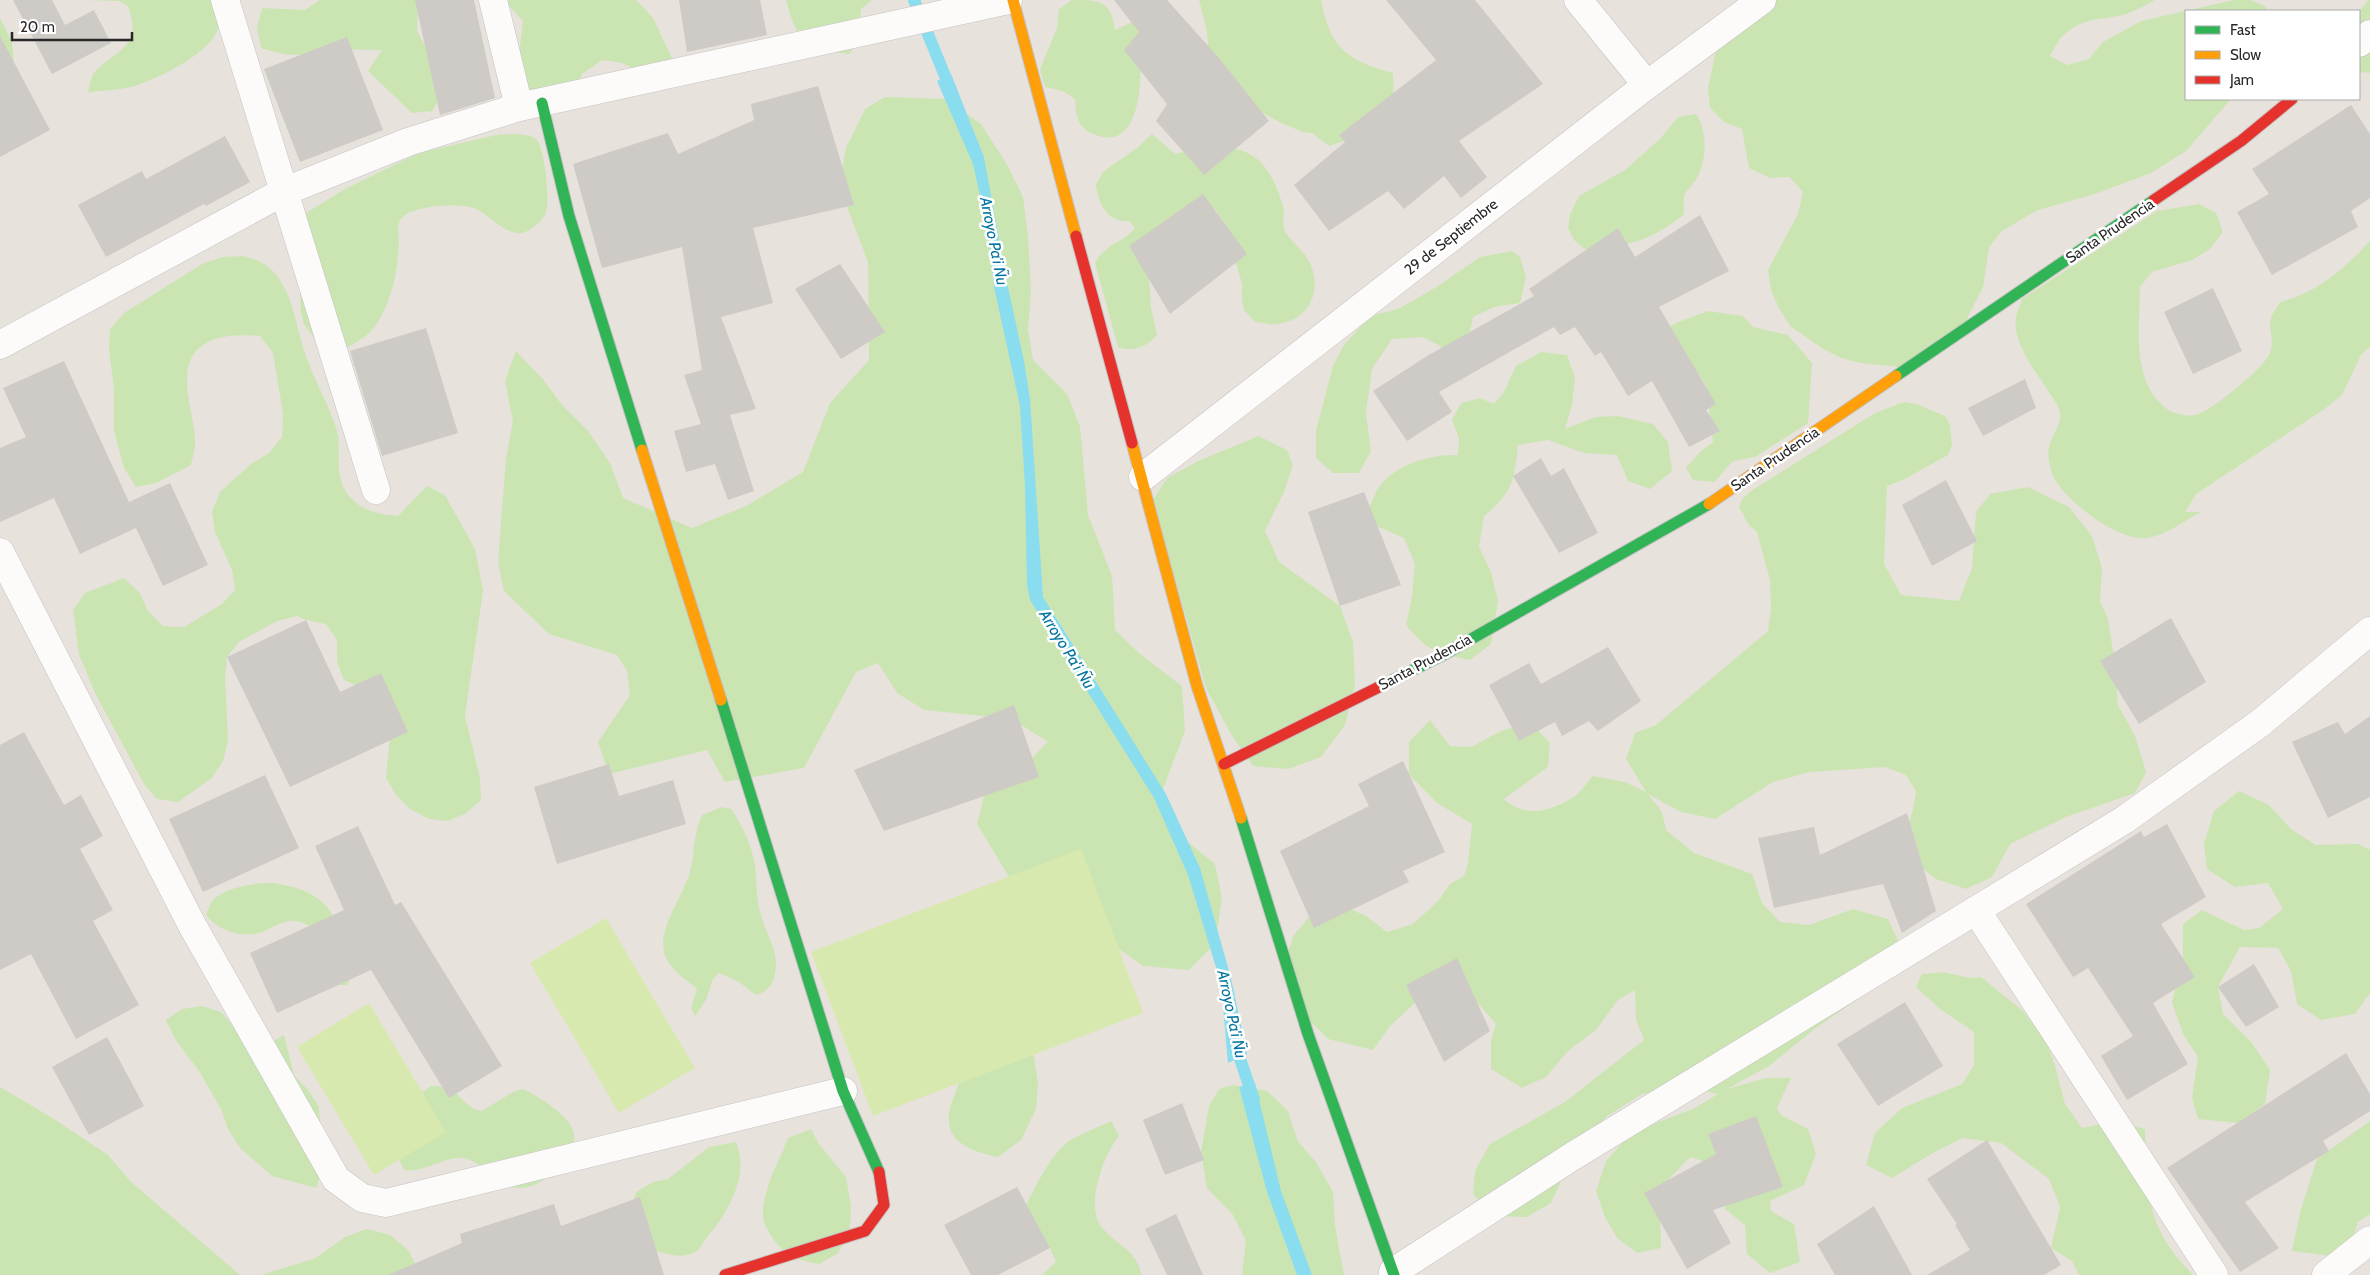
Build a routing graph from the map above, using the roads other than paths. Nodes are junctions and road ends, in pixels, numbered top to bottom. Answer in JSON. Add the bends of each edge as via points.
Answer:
{"nodes":[{"id":1,"x":226,"y":0,"type":"edge"},
{"id":2,"x":493,"y":0,"type":"edge"},
{"id":3,"x":1008,"y":0,"type":"edge"},
{"id":4,"x":1014,"y":0,"type":"edge"},
{"id":5,"x":1578,"y":0,"type":"edge"},
{"id":6,"x":1762,"y":0,"type":"edge"},
{"id":7,"x":2370,"y":34,"type":"edge"},
{"id":8,"x":2360,"y":42,"type":"edge"},
{"id":9,"x":1647,"y":85,"type":"junction"},
{"id":10,"x":2291,"y":100,"type":"edge"},
{"id":11,"x":531,"y":105,"type":"junction"},
{"id":12,"x":283,"y":192,"type":"junction"},
{"id":13,"x":0,"y":345,"type":"edge"},
{"id":14,"x":1143,"y":477,"type":"junction"},
{"id":15,"x":376,"y":490,"type":"dead end"},
{"id":16,"x":0,"y":552,"type":"edge"},
{"id":17,"x":2370,"y":631,"type":"edge"},
{"id":18,"x":1224,"y":764,"type":"junction"},
{"id":19,"x":1976,"y":910,"type":"junction"},
{"id":20,"x":843,"y":1091,"type":"junction"},
{"id":21,"x":2370,"y":1240,"type":"edge"},
{"id":22,"x":1393,"y":1273,"type":"edge"},
{"id":23,"x":725,"y":1275,"type":"edge"},
{"id":24,"x":2214,"y":1275,"type":"edge"},
{"id":25,"x":2326,"y":1275,"type":"edge"}],
"edges":[{"from":1,"to":12,"type":"street"},
{"from":2,"to":11,"type":"street"},
{"from":3,"to":11,"type":"street"},
{"from":4,"to":14,"type":"street"},
{"from":5,"to":9,"type":"street"},
{"from":6,"to":9,"type":"street","name":"29 de Septiembre"},
{"from":7,"to":8,"type":"street"},
{"from":9,"to":14,"type":"street","name":"29 de Septiembre"},
{"from":10,"to":18,"type":"street","name":"Santa Prudencia","via":[[2241,141],[1715,500],[1443,655]]},
{"from":11,"to":12,"type":"street","via":[[408,142]]},
{"from":11,"to":20,"type":"street"},
{"from":12,"to":13,"type":"street"},
{"from":12,"to":15,"type":"street"},
{"from":14,"to":18,"type":"street","via":[[1197,686]]},
{"from":16,"to":20,"type":"street","via":[[192,926],[336,1179],[362,1198],[386,1203]]},
{"from":17,"to":19,"type":"street","via":[[2259,724],[2124,820]]},
{"from":18,"to":22,"type":"street","via":[[1308,1034]]},
{"from":19,"to":22,"type":"street","via":[[1574,1156]]},
{"from":19,"to":24,"type":"street"},
{"from":20,"to":23,"type":"street","via":[[881,1178],[884,1205],[865,1231]]},
{"from":21,"to":25,"type":"street"}]}
